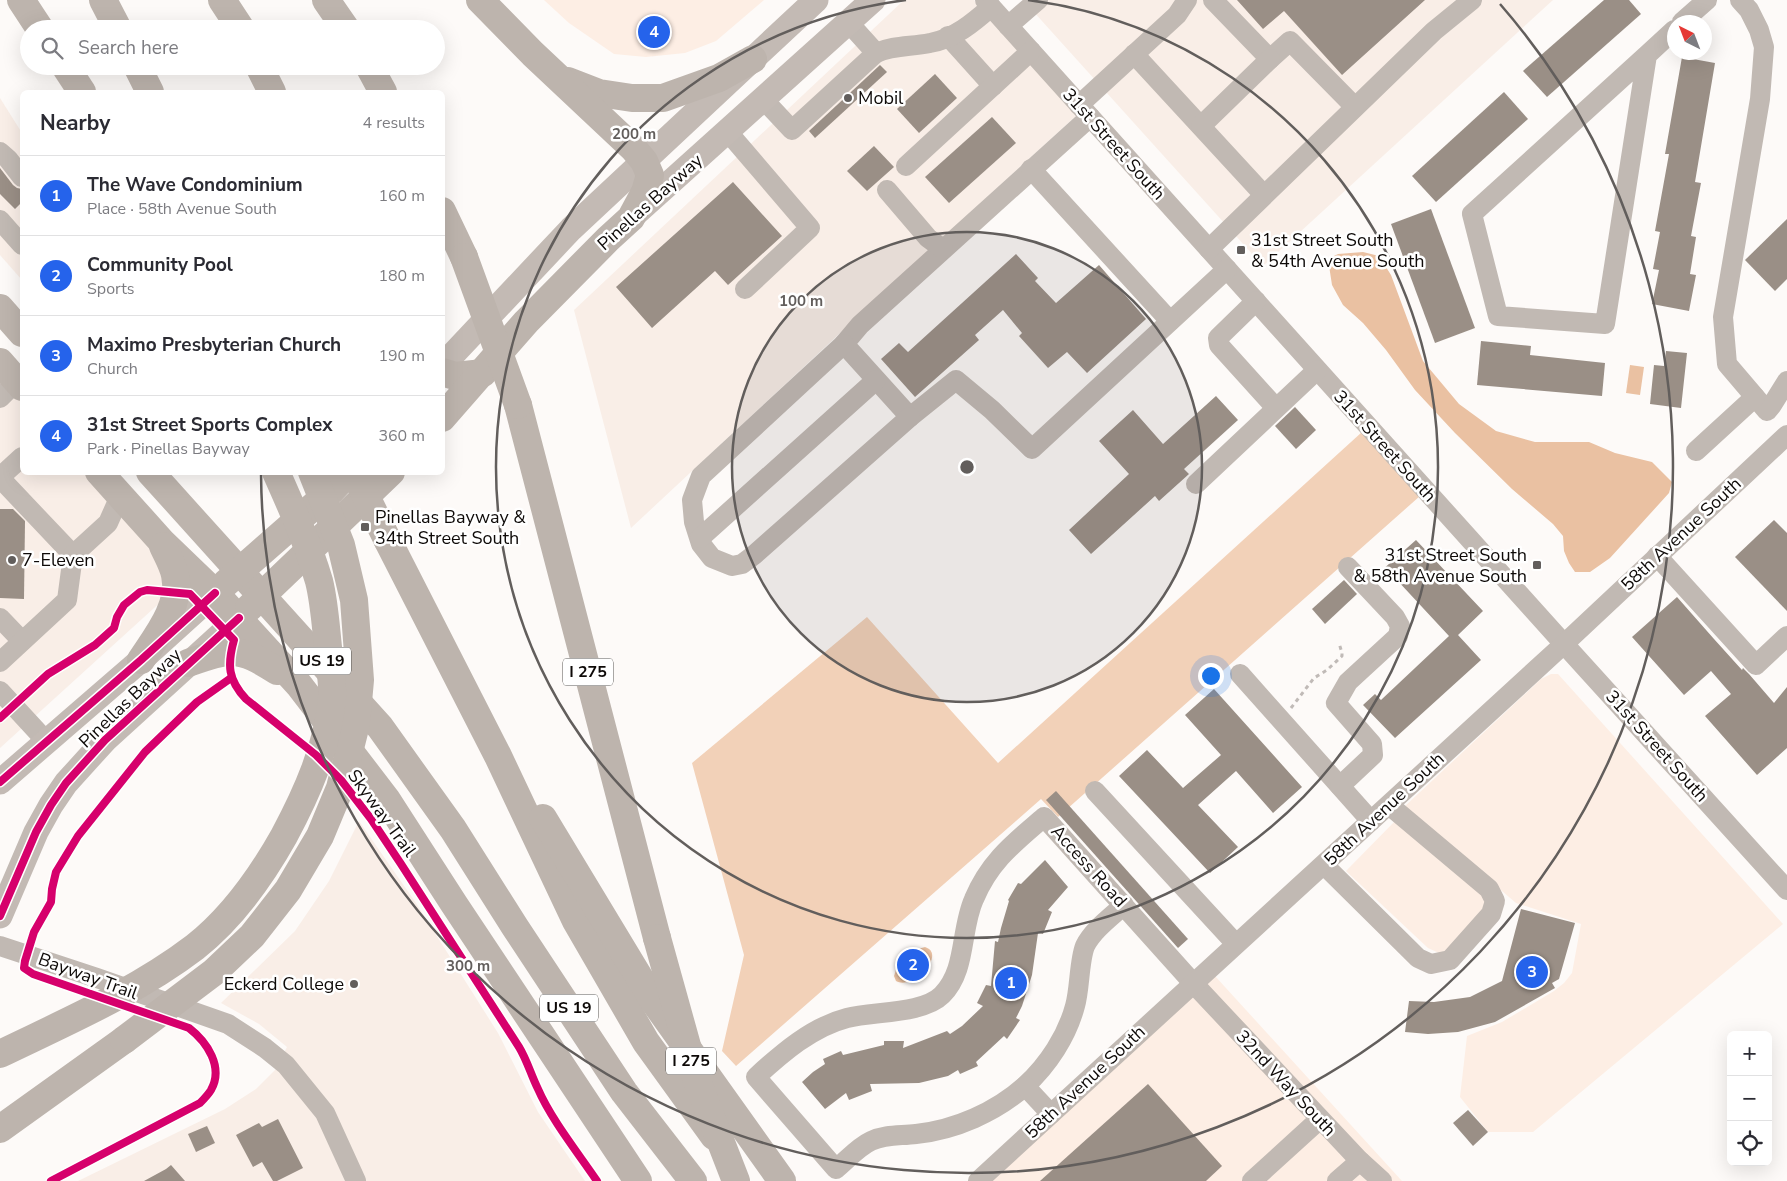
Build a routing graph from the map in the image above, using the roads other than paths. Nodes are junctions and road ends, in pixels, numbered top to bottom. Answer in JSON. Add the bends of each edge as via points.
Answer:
{"nodes":[{"id":1,"x":20,"y":0,"type":"edge"},
{"id":2,"x":103,"y":0,"type":"edge"},
{"id":3,"x":222,"y":0,"type":"edge"},
{"id":4,"x":326,"y":0,"type":"edge"},
{"id":5,"x":480,"y":0,"type":"edge"},
{"id":6,"x":816,"y":0,"type":"edge"},
{"id":7,"x":873,"y":0,"type":"edge"},
{"id":8,"x":1038,"y":0,"type":"edge"},
{"id":9,"x":1187,"y":0,"type":"edge"},
{"id":10,"x":1214,"y":0,"type":"edge"},
{"id":11,"x":1472,"y":0,"type":"edge"},
{"id":12,"x":1707,"y":0,"type":"edge"},
{"id":13,"x":1740,"y":0,"type":"edge"},
{"id":14,"x":988,"y":3,"type":"edge"},
{"id":15,"x":1690,"y":15,"type":"edge"},
{"id":16,"x":34,"y":20,"type":"edge"},
{"id":17,"x":113,"y":20,"type":"edge"},
{"id":18,"x":235,"y":20,"type":"edge"},
{"id":19,"x":340,"y":20,"type":"edge"},
{"id":20,"x":848,"y":22,"type":"junction"},
{"id":21,"x":1008,"y":26,"type":"junction"},
{"id":22,"x":948,"y":36,"type":"junction"},
{"id":23,"x":1667,"y":36,"type":"edge"},
{"id":24,"x":1031,"y":51,"type":"junction"},
{"id":25,"x":876,"y":52,"type":"junction"},
{"id":26,"x":1134,"y":54,"type":"junction"},
{"id":27,"x":1647,"y":55,"type":"junction"},
{"id":28,"x":753,"y":59,"type":"junction"},
{"id":29,"x":1270,"y":59,"type":"junction"},
{"id":30,"x":71,"y":75,"type":"edge"},
{"id":31,"x":142,"y":75,"type":"edge"},
{"id":32,"x":264,"y":75,"type":"edge"},
{"id":33,"x":374,"y":75,"type":"edge"},
{"id":34,"x":558,"y":78,"type":"junction"},
{"id":35,"x":993,"y":86,"type":"junction"},
{"id":36,"x":81,"y":90,"type":"edge"},
{"id":37,"x":149,"y":90,"type":"edge"},
{"id":38,"x":271,"y":90,"type":"edge"},
{"id":39,"x":382,"y":90,"type":"edge"},
{"id":40,"x":763,"y":99,"type":"junction"},
{"id":41,"x":1355,"y":107,"type":"junction"},
{"id":42,"x":1085,"y":111,"type":"junction"},
{"id":43,"x":1200,"y":126,"type":"junction"},
{"id":44,"x":727,"y":131,"type":"junction"},
{"id":45,"x":0,"y":152,"type":"edge"},
{"id":46,"x":644,"y":161,"type":"junction"},
{"id":47,"x":906,"y":166,"type":"dead end"},
{"id":48,"x":1032,"y":169,"type":"junction"},
{"id":49,"x":20,"y":174,"type":"edge"},
{"id":50,"x":888,"y":190,"type":"dead end"},
{"id":51,"x":1264,"y":195,"type":"junction"},
{"id":52,"x":445,"y":217,"type":"edge"},
{"id":53,"x":631,"y":218,"type":"junction"},
{"id":54,"x":0,"y":220,"type":"edge"},
{"id":55,"x":20,"y":243,"type":"edge"},
{"id":56,"x":944,"y":249,"type":"junction"},
{"id":57,"x":1209,"y":249,"type":"junction"},
{"id":58,"x":1226,"y":269,"type":"junction"},
{"id":59,"x":745,"y":289,"type":"dead end"},
{"id":60,"x":1256,"y":301,"type":"junction"},
{"id":61,"x":0,"y":308,"type":"edge"},
{"id":62,"x":1170,"y":321,"type":"junction"},
{"id":63,"x":20,"y":331,"type":"edge"},
{"id":64,"x":844,"y":344,"type":"junction"},
{"id":65,"x":445,"y":363,"type":"edge"},
{"id":66,"x":1317,"y":370,"type":"junction"},
{"id":67,"x":445,"y":373,"type":"edge"},
{"id":68,"x":483,"y":373,"type":"junction"},
{"id":69,"x":876,"y":380,"type":"junction"},
{"id":70,"x":1787,"y":381,"type":"edge"},
{"id":71,"x":1761,"y":404,"type":"junction"},
{"id":72,"x":1276,"y":408,"type":"junction"},
{"id":73,"x":445,"y":415,"type":"edge"},
{"id":74,"x":910,"y":416,"type":"junction"},
{"id":75,"x":1782,"y":439,"type":"edge"},
{"id":76,"x":1696,"y":451,"type":"dead end"},
{"id":77,"x":20,"y":459,"type":"edge"},
{"id":78,"x":102,"y":475,"type":"edge"},
{"id":79,"x":153,"y":475,"type":"edge"},
{"id":80,"x":277,"y":475,"type":"edge"},
{"id":81,"x":313,"y":475,"type":"edge"},
{"id":82,"x":345,"y":475,"type":"edge"},
{"id":83,"x":355,"y":475,"type":"edge"},
{"id":84,"x":389,"y":475,"type":"edge"},
{"id":85,"x":0,"y":478,"type":"edge"},
{"id":86,"x":1196,"y":484,"type":"dead end"},
{"id":87,"x":120,"y":496,"type":"junction"},
{"id":88,"x":700,"y":538,"type":"junction"},
{"id":89,"x":162,"y":542,"type":"junction"},
{"id":90,"x":73,"y":555,"type":"junction"},
{"id":91,"x":1657,"y":556,"type":"junction"},
{"id":92,"x":1348,"y":567,"type":"dead end"},
{"id":93,"x":240,"y":570,"type":"junction"},
{"id":94,"x":215,"y":593,"type":"junction"},
{"id":95,"x":263,"y":596,"type":"junction"},
{"id":96,"x":0,"y":618,"type":"edge"},
{"id":97,"x":238,"y":618,"type":"junction"},
{"id":98,"x":1787,"y":636,"type":"edge"},
{"id":99,"x":22,"y":640,"type":"junction"},
{"id":100,"x":1564,"y":644,"type":"junction"},
{"id":101,"x":141,"y":660,"type":"junction"},
{"id":102,"x":0,"y":662,"type":"edge"},
{"id":103,"x":188,"y":663,"type":"junction"},
{"id":104,"x":1240,"y":674,"type":"dead end"},
{"id":105,"x":299,"y":685,"type":"junction"},
{"id":106,"x":0,"y":691,"type":"edge"},
{"id":107,"x":47,"y":742,"type":"junction"},
{"id":108,"x":498,"y":756,"type":"junction"},
{"id":109,"x":0,"y":782,"type":"edge"},
{"id":110,"x":1340,"y":786,"type":"junction"},
{"id":111,"x":1095,"y":791,"type":"dead end"},
{"id":112,"x":1389,"y":805,"type":"junction"},
{"id":113,"x":1372,"y":821,"type":"junction"},
{"id":114,"x":1324,"y":865,"type":"junction"},
{"id":115,"x":1787,"y":890,"type":"edge"},
{"id":116,"x":1124,"y":905,"type":"junction"},
{"id":117,"x":0,"y":916,"type":"edge"},
{"id":118,"x":1236,"y":944,"type":"junction"},
{"id":119,"x":0,"y":946,"type":"edge"},
{"id":120,"x":1193,"y":983,"type":"junction"},
{"id":121,"x":0,"y":1054,"type":"edge"},
{"id":122,"x":1025,"y":1086,"type":"junction"},
{"id":123,"x":1051,"y":1114,"type":"junction"},
{"id":124,"x":1320,"y":1119,"type":"junction"},
{"id":125,"x":0,"y":1128,"type":"edge"},
{"id":126,"x":1360,"y":1161,"type":"junction"},
{"id":127,"x":841,"y":1175,"type":"edge"},
{"id":128,"x":356,"y":1181,"type":"edge"},
{"id":129,"x":638,"y":1181,"type":"edge"},
{"id":130,"x":693,"y":1181,"type":"edge"},
{"id":131,"x":736,"y":1181,"type":"edge"},
{"id":132,"x":748,"y":1181,"type":"edge"},
{"id":133,"x":782,"y":1181,"type":"edge"},
{"id":134,"x":978,"y":1181,"type":"edge"},
{"id":135,"x":1252,"y":1181,"type":"edge"},
{"id":136,"x":1338,"y":1181,"type":"edge"},
{"id":137,"x":1382,"y":1181,"type":"edge"}],
"edges":[{"from":1,"to":16,"type":"highway"},
{"from":2,"to":17,"type":"highway"},
{"from":3,"to":18,"type":"highway"},
{"from":4,"to":19,"type":"highway"},
{"from":5,"to":34,"type":"highway"},
{"from":6,"to":28,"type":"main road","name":"Pinellas Bayway"},
{"from":7,"to":20,"type":"main road","name":"Pinellas Bayway"},
{"from":8,"to":21,"type":"street"},
{"from":9,"to":26,"type":"street","via":[[1177,15]]},
{"from":10,"to":29,"type":"street"},
{"from":11,"to":41,"type":"street","via":[[1434,30]]},
{"from":12,"to":15,"type":"street"},
{"from":13,"to":71,"type":"street","via":[[1749,10],[1764,47],[1760,99],[1723,317],[1727,364]]},
{"from":14,"to":21,"type":"street","name":"31st Street South"},
{"from":14,"to":22,"type":"street","via":[[971,24]]},
{"from":20,"to":25,"type":"street"},
{"from":20,"to":40,"type":"main road","name":"Pinellas Bayway"},
{"from":21,"to":24,"type":"street","name":"31st Street South"},
{"from":22,"to":25,"type":"street","via":[[932,43],[888,47]]},
{"from":22,"to":35,"type":"street"},
{"from":23,"to":27,"type":"street"},
{"from":24,"to":35,"type":"street"},
{"from":24,"to":42,"type":"street","name":"31st Street South"},
{"from":25,"to":40,"type":"street","via":[[792,130]]},
{"from":26,"to":42,"type":"street"},
{"from":26,"to":43,"type":"street"},
{"from":27,"to":27,"type":"street","via":[[1472,214],[1498,316],[1605,324]]},
{"from":28,"to":34,"type":"highway","via":[[719,78],[663,98],[599,93]]},
{"from":28,"to":46,"type":"main road","name":"Pinellas Bayway"},
{"from":29,"to":41,"type":"street","via":[[1290,41]]},
{"from":29,"to":43,"type":"street"},
{"from":30,"to":36,"type":"highway"},
{"from":31,"to":37,"type":"highway"},
{"from":32,"to":38,"type":"highway"},
{"from":33,"to":39,"type":"highway"},
{"from":34,"to":46,"type":"highway"},
{"from":35,"to":47,"type":"street"},
{"from":40,"to":44,"type":"main road","name":"Pinellas Bayway"},
{"from":41,"to":51,"type":"street"},
{"from":42,"to":48,"type":"street"},
{"from":42,"to":57,"type":"street","name":"31st Street South"},
{"from":43,"to":51,"type":"street"},
{"from":44,"to":53,"type":"main road","name":"Pinellas Bayway"},
{"from":44,"to":59,"type":"street","via":[[810,228]]},
{"from":45,"to":49,"type":"street"},
{"from":46,"to":53,"type":"highway","via":[[650,175]]},
{"from":46,"to":65,"type":"main road","name":"Pinellas Bayway","via":[[571,229]]},
{"from":48,"to":56,"type":"street"},
{"from":48,"to":62,"type":"street"},
{"from":50,"to":56,"type":"street","via":[[928,238]]},
{"from":51,"to":57,"type":"street"},
{"from":52,"to":131,"type":"highway","number":"I 275","bridge":true,"via":[[464,257],[518,405],[696,1078]]},
{"from":53,"to":68,"type":"highway","name":"Pinellas Bayway","via":[[526,322]]},
{"from":54,"to":55,"type":"street"},
{"from":56,"to":64,"type":"street","via":[[860,325]]},
{"from":57,"to":58,"type":"street","name":"31st Street South"},
{"from":58,"to":60,"type":"street","name":"31st Street South"},
{"from":58,"to":62,"type":"street"},
{"from":60,"to":66,"type":"street","name":"31st Street South"},
{"from":60,"to":72,"type":"street","via":[[1218,338],[1219,345]]},
{"from":61,"to":63,"type":"highway"},
{"from":62,"to":74,"type":"street","via":[[1032,449],[956,380]]},
{"from":64,"to":69,"type":"street"},
{"from":64,"to":88,"type":"street","via":[[701,476],[692,500],[694,522]]},
{"from":66,"to":72,"type":"street"},
{"from":66,"to":100,"type":"street","name":"31st Street South"},
{"from":67,"to":68,"type":"highway","via":[[455,376]]},
{"from":68,"to":73,"type":"highway","name":"Pinellas Bayway"},
{"from":69,"to":74,"type":"street"},
{"from":69,"to":88,"type":"street"},
{"from":70,"to":71,"type":"street","via":[[1772,405]]},
{"from":71,"to":75,"type":"street"},
{"from":71,"to":76,"type":"street"},
{"from":72,"to":86,"type":"street"},
{"from":74,"to":88,"type":"street","via":[[742,564],[732,566],[712,558]]},
{"from":75,"to":91,"type":"street","name":"58th Avenue South"},
{"from":77,"to":85,"type":"street"},
{"from":78,"to":87,"type":"highway","number":"US 19"},
{"from":79,"to":93,"type":"highway","number":"US 19"},
{"from":80,"to":121,"type":"highway","bridge":true,"via":[[319,582],[332,696],[323,745],[302,803],[268,864],[232,913],[195,946],[101,1005]]},
{"from":81,"to":125,"type":"highway","bridge":true,"via":[[341,545],[354,600],[360,680],[356,724],[340,788],[320,836],[288,890],[252,936],[214,972]]},
{"from":82,"to":93,"type":"highway","name":"Pinellas Bayway"},
{"from":83,"to":108,"type":"highway","number":"I 275","bridge":true},
{"from":84,"to":95,"type":"highway","name":"Pinellas Bayway"},
{"from":85,"to":90,"type":"street"},
{"from":87,"to":89,"type":"highway","number":"US 19"},
{"from":87,"to":90,"type":"street","via":[[108,523]]},
{"from":89,"to":94,"type":"highway","number":"US 19"},
{"from":89,"to":101,"type":"highway","via":[[176,576],[176,593],[168,619]]},
{"from":90,"to":99,"type":"street","via":[[67,600]]},
{"from":91,"to":98,"type":"street","via":[[1756,665]]},
{"from":91,"to":100,"type":"street","name":"58th Avenue South"},
{"from":92,"to":110,"type":"street","via":[[1396,616],[1400,626],[1398,636],[1348,682],[1336,703],[1372,744],[1373,755]]},
{"from":93,"to":94,"type":"highway","name":"Pinellas Bayway"},
{"from":93,"to":95,"type":"highway","number":"US 19"},
{"from":94,"to":97,"type":"highway","number":"US 19"},
{"from":94,"to":101,"type":"main road","name":"Pinellas Bayway"},
{"from":95,"to":97,"type":"highway","name":"Pinellas Bayway"},
{"from":95,"to":130,"type":"highway","number":"US 19","via":[[380,727],[453,829],[624,1092]]},
{"from":96,"to":99,"type":"street"},
{"from":97,"to":103,"type":"main road","name":"Pinellas Bayway"},
{"from":97,"to":105,"type":"highway","number":"US 19"},
{"from":99,"to":102,"type":"street"},
{"from":100,"to":112,"type":"street","name":"58th Avenue South"},
{"from":100,"to":115,"type":"street","name":"31st Street South"},
{"from":101,"to":107,"type":"main road","name":"Pinellas Bayway"},
{"from":103,"to":105,"type":"highway","via":[[231,651],[248,655]]},
{"from":103,"to":117,"type":"main road","name":"Pinellas Bayway","via":[[105,740],[66,783],[36,832]]},
{"from":104,"to":110,"type":"street"},
{"from":105,"to":129,"type":"highway","number":"US 19","via":[[387,800]]},
{"from":106,"to":107,"type":"street"},
{"from":107,"to":109,"type":"main road","name":"Pinellas Bayway"},
{"from":108,"to":132,"type":"highway","number":"I 275","via":[[576,921],[646,1042]]},
{"from":108,"to":133,"type":"highway","via":[[550,828],[653,1000]]},
{"from":110,"to":113,"type":"street"},
{"from":111,"to":118,"type":"street"},
{"from":112,"to":113,"type":"street","name":"58th Avenue South"},
{"from":112,"to":114,"type":"street","via":[[1489,889],[1495,901],[1491,914],[1450,960],[1431,964],[1418,958]]},
{"from":113,"to":114,"type":"street","name":"58th Avenue South"},
{"from":114,"to":118,"type":"street","name":"58th Avenue South"},
{"from":116,"to":120,"type":"street","name":"Access Road"},
{"from":116,"to":122,"type":"street","via":[[1096,931],[1085,947],[1075,1007],[1060,1043]]},
{"from":116,"to":127,"type":"street","name":"Access Road","via":[[1044,817],[1003,853],[986,876],[973,901],[956,975],[941,996],[914,1009],[847,1018],[823,1027],[778,1057],[756,1077]]},
{"from":118,"to":120,"type":"street","name":"58th Avenue South"},
{"from":119,"to":128,"type":"street","via":[[228,1024],[266,1048],[286,1065],[325,1113]]},
{"from":120,"to":123,"type":"street","name":"58th Avenue South"},
{"from":120,"to":124,"type":"street","name":"32nd Way South"},
{"from":122,"to":123,"type":"street"},
{"from":122,"to":127,"type":"street","via":[[1004,1103],[947,1128],[886,1135],[870,1141]]},
{"from":123,"to":134,"type":"street","name":"58th Avenue South"},
{"from":124,"to":126,"type":"street","name":"32nd Way South"},
{"from":124,"to":135,"type":"street"},
{"from":126,"to":136,"type":"street"},
{"from":126,"to":137,"type":"street","name":"32nd Way South"}]}
